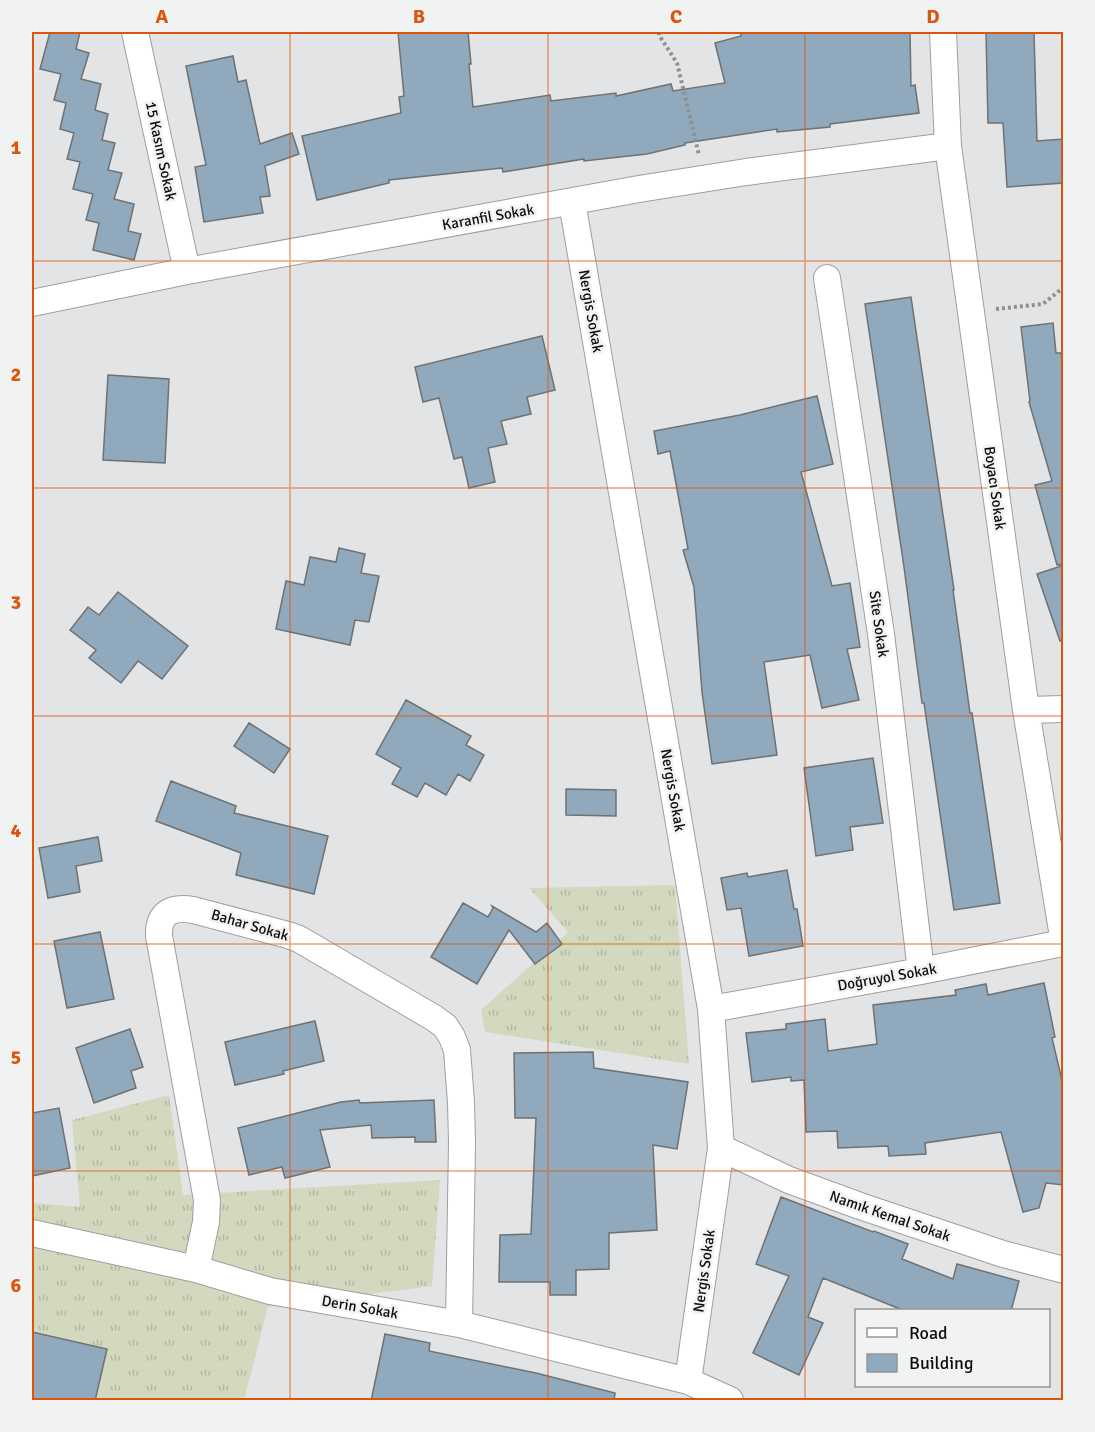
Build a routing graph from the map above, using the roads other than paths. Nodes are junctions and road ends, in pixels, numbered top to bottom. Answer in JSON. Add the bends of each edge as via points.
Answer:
{"nodes":[{"id":1,"x":135,"y":32,"type":"edge"},
{"id":2,"x":943,"y":32,"type":"edge"},
{"id":3,"x":948,"y":146,"type":"junction"},
{"id":4,"x":572,"y":202,"type":"junction"},
{"id":5,"x":187,"y":272,"type":"junction"},
{"id":6,"x":827,"y":278,"type":"dead end"},
{"id":7,"x":32,"y":303,"type":"edge"},
{"id":8,"x":1064,"y":709,"type":"edge"},
{"id":9,"x":1026,"y":710,"type":"junction"},
{"id":10,"x":1064,"y":943,"type":"edge"},
{"id":11,"x":921,"y":971,"type":"junction"},
{"id":12,"x":711,"y":1009,"type":"junction"},
{"id":13,"x":722,"y":1148,"type":"junction"},
{"id":14,"x":32,"y":1233,"type":"edge"},
{"id":15,"x":196,"y":1269,"type":"junction"},
{"id":16,"x":1064,"y":1270,"type":"edge"},
{"id":17,"x":459,"y":1324,"type":"junction"},
{"id":18,"x":688,"y":1381,"type":"junction"},
{"id":19,"x":730,"y":1401,"type":"edge"}],
"edges":[{"from":1,"to":5,"type":"street","name":"15 Kasım Sokak"},
{"from":2,"to":3,"type":"street","name":"Boyacı Sokak"},
{"from":3,"to":4,"type":"street","name":"Karanfil Sokak","via":[[704,179]]},
{"from":3,"to":9,"type":"street","name":"Boyacı Sokak"},
{"from":4,"to":5,"type":"street","name":"Karanfil Sokak"},
{"from":4,"to":12,"type":"street","name":"Nergis Sokak"},
{"from":5,"to":7,"type":"street","name":"Karanfil Sokak"},
{"from":6,"to":11,"type":"street","name":"Site Sokak","via":[[881,634]]},
{"from":8,"to":9,"type":"street"},
{"from":9,"to":10,"type":"street","name":"Boyacı Sokak"},
{"from":10,"to":11,"type":"street","name":"Doğruyol Sokak"},
{"from":11,"to":12,"type":"street","name":"Doğruyol Sokak"},
{"from":12,"to":13,"type":"street","name":"Nergis Sokak"},
{"from":13,"to":16,"type":"street","name":"Namık Kemal Sokak","via":[[789,1180],[860,1206]]},
{"from":13,"to":18,"type":"street","name":"Nergis Sokak"},
{"from":14,"to":15,"type":"street","name":"Derin Sokak"},
{"from":15,"to":17,"type":"street","name":"Derin Sokak","via":[[270,1290]]},
{"from":15,"to":17,"type":"street","name":"Bahar Sokak","via":[[207,1200],[159,936],[164,915],[183,908],[299,939],[434,1018],[449,1032],[457,1050],[461,1102]]},
{"from":17,"to":18,"type":"street","name":"Derin Sokak"},
{"from":18,"to":19,"type":"street","name":"Derin Sokak"}]}
